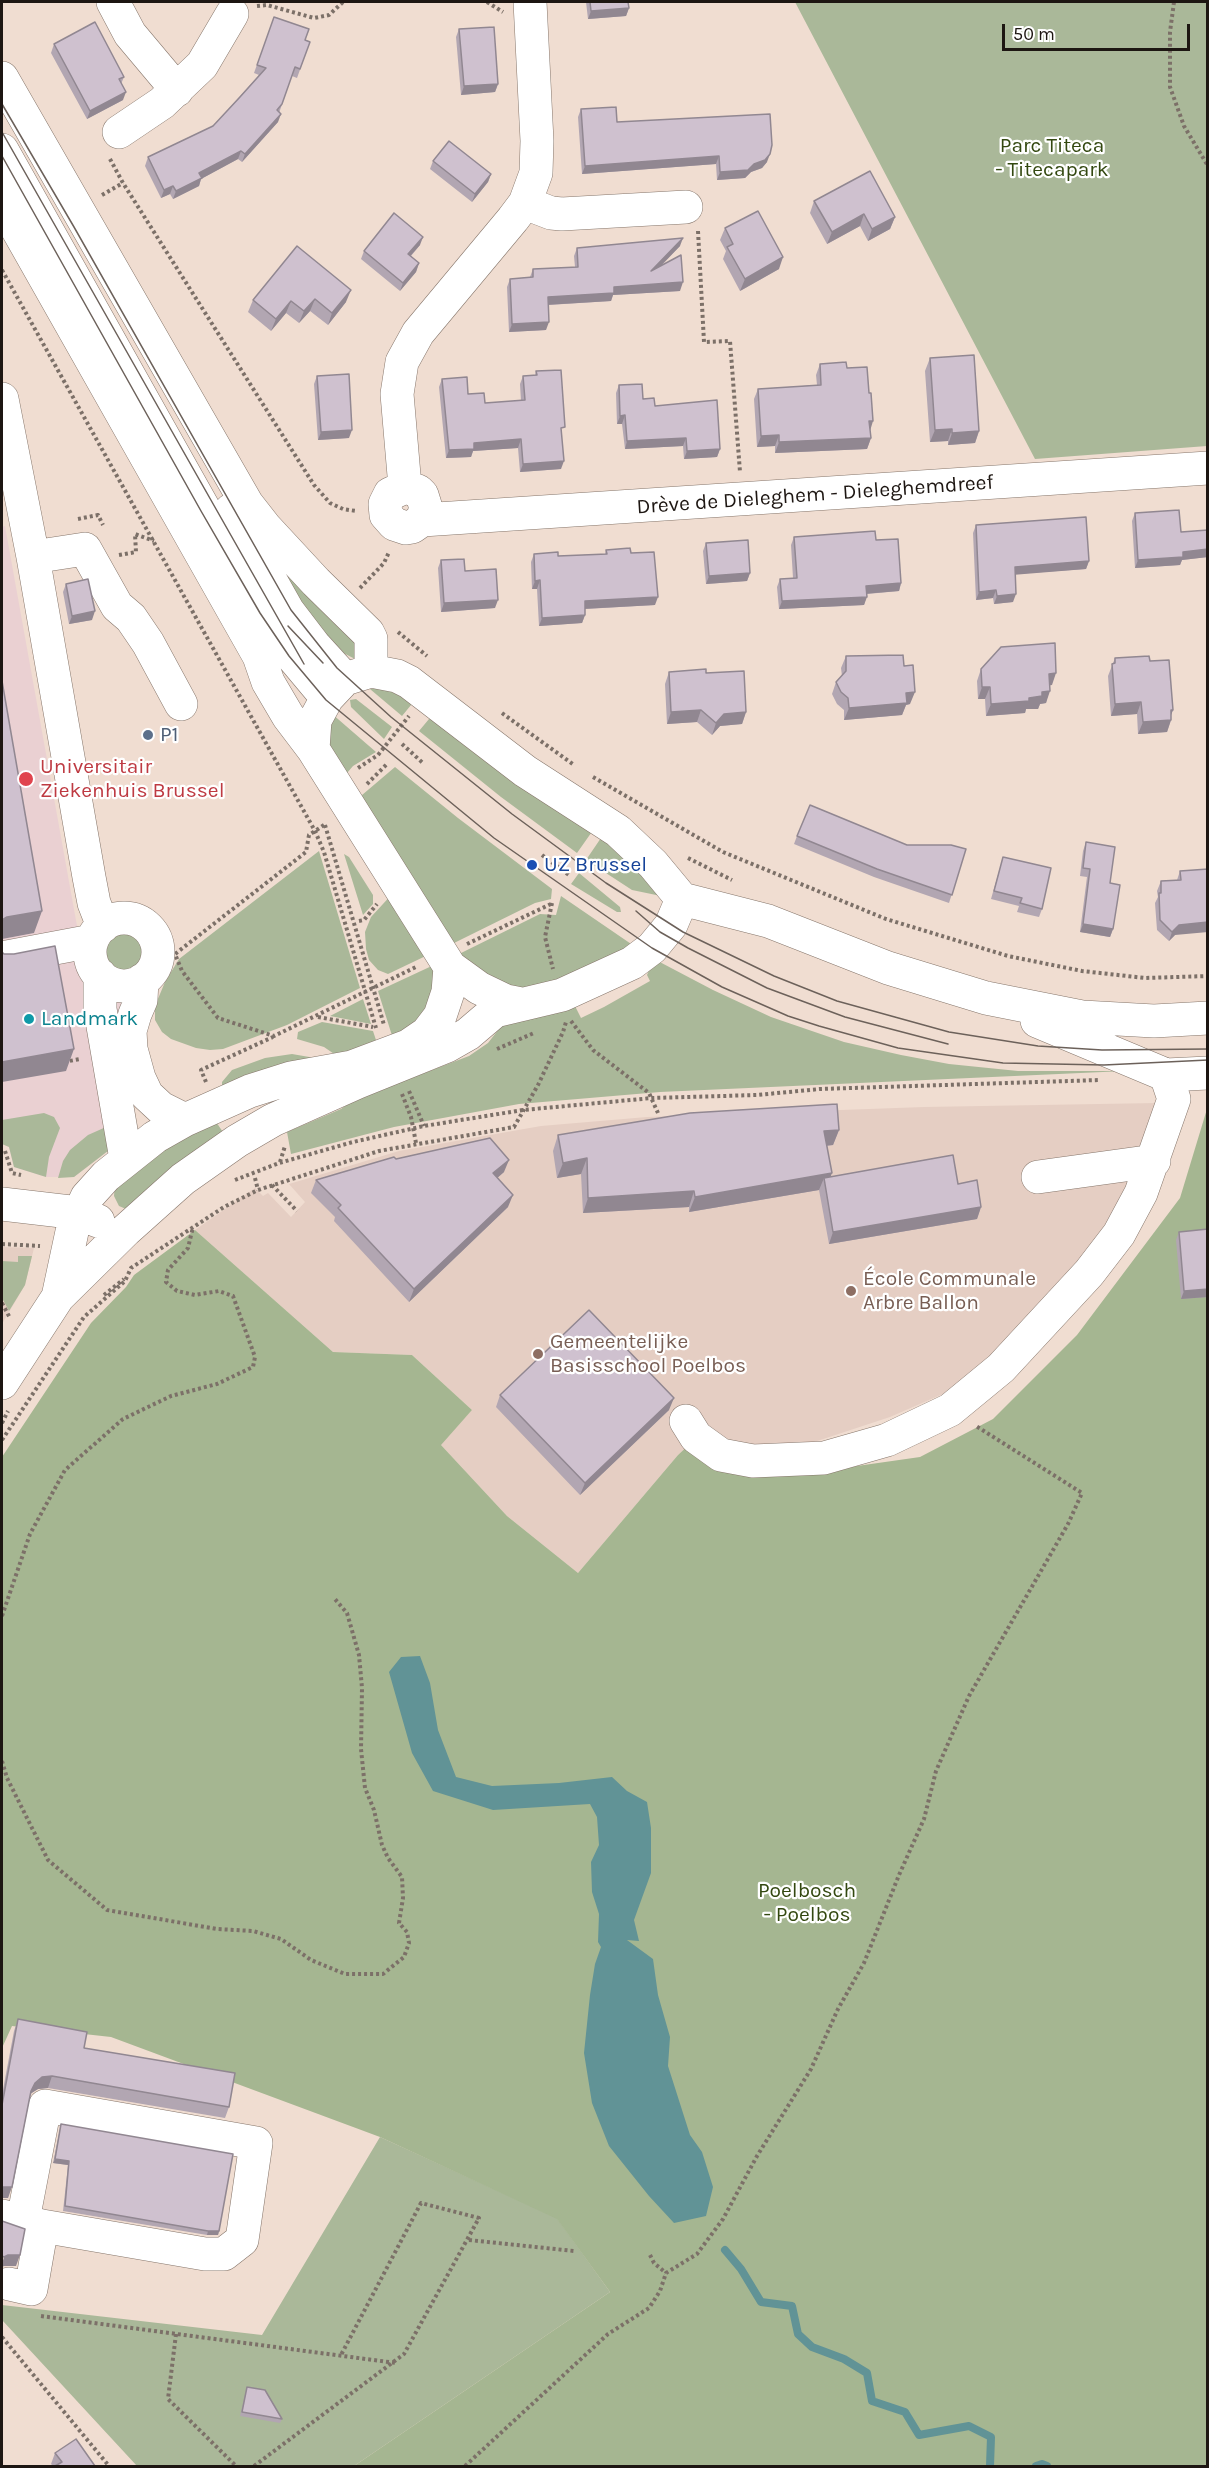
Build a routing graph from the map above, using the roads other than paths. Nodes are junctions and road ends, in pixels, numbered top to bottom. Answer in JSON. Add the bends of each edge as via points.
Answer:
{"nodes":[{"id":1,"x":113,"y":2,"type":"edge"},
{"id":2,"x":518,"y":8,"type":"edge"},
{"id":3,"x":232,"y":14,"type":"road end"},
{"id":4,"x":2,"y":78,"type":"edge"},
{"id":5,"x":177,"y":90,"type":"junction"},
{"id":6,"x":2,"y":111,"type":"edge"},
{"id":7,"x":118,"y":132,"type":"road end"},
{"id":8,"x":2,"y":150,"type":"edge"},
{"id":9,"x":2,"y":202,"type":"edge"},
{"id":10,"x":525,"y":203,"type":"junction"},
{"id":11,"x":686,"y":207,"type":"road end"},
{"id":12,"x":2,"y":399,"type":"edge"},
{"id":13,"x":1208,"y":468,"type":"edge"},
{"id":14,"x":33,"y":557,"type":"junction"},
{"id":15,"x":258,"y":656,"type":"junction"},
{"id":16,"x":339,"y":683,"type":"junction"},
{"id":17,"x":181,"y":704,"type":"dead end"},
{"id":18,"x":313,"y":749,"type":"junction"},
{"id":19,"x":682,"y":899,"type":"junction"},
{"id":20,"x":98,"y":934,"type":"junction"},
{"id":21,"x":2,"y":958,"type":"edge"},
{"id":22,"x":446,"y":961,"type":"junction"},
{"id":23,"x":100,"y":975,"type":"junction"},
{"id":24,"x":142,"y":980,"type":"junction"},
{"id":25,"x":986,"y":998,"type":"junction"},
{"id":26,"x":530,"y":1017,"type":"junction"},
{"id":27,"x":1208,"y":1018,"type":"edge"},
{"id":28,"x":397,"y":1069,"type":"junction"},
{"id":29,"x":1208,"y":1073,"type":"edge"},
{"id":30,"x":1166,"y":1075,"type":"junction"},
{"id":31,"x":185,"y":1120,"type":"junction"},
{"id":32,"x":126,"y":1159,"type":"junction"},
{"id":33,"x":1154,"y":1161,"type":"junction"},
{"id":34,"x":1038,"y":1177,"type":"dead end"},
{"id":35,"x":2,"y":1204,"type":"edge"},
{"id":36,"x":79,"y":1214,"type":"junction"},
{"id":37,"x":126,"y":1230,"type":"junction"},
{"id":38,"x":58,"y":1296,"type":"junction"},
{"id":39,"x":2,"y":1383,"type":"edge"},
{"id":40,"x":686,"y":1421,"type":"dead end"},
{"id":41,"x":22,"y":2221,"type":"edge"},
{"id":42,"x":9,"y":2284,"type":"dead end"}],
"edges":[{"from":1,"to":5,"type":"street","via":[[130,34]]},
{"from":2,"to":10,"type":"street","via":[[537,157],[536,173]]},
{"from":3,"to":5,"type":"street","via":[[211,53]]},
{"from":4,"to":16,"type":"street","via":[[247,504],[309,575],[368,633],[371,639]]},
{"from":5,"to":7,"type":"street"},
{"from":6,"to":16,"type":"street","via":[[288,611]]},
{"from":8,"to":16,"type":"street","via":[[262,612],[291,655]]},
{"from":9,"to":15,"type":"street"},
{"from":10,"to":11,"type":"street","via":[[562,214]]},
{"from":10,"to":13,"type":"street","name":"Drève de Dieleghem - Dieleghemdreef","via":[[418,333],[402,362],[397,394],[403,508],[742,500]]},
{"from":12,"to":14,"type":"street"},
{"from":14,"to":17,"type":"street","via":[[85,549],[117,606],[131,618],[148,643]]},
{"from":14,"to":20,"type":"street"},
{"from":15,"to":16,"type":"street","via":[[273,666]]},
{"from":15,"to":18,"type":"street","via":[[288,716]]},
{"from":16,"to":18,"type":"street","via":[[315,720]]},
{"from":16,"to":19,"type":"street","via":[[397,676],[525,771],[618,831]]},
{"from":18,"to":22,"type":"street","via":[[349,787]]},
{"from":19,"to":25,"type":"street","via":[[768,921],[888,968]]},
{"from":19,"to":26,"type":"street","via":[[671,925],[644,956]]},
{"from":20,"to":21,"type":"street"},
{"from":20,"to":23,"type":"street","via":[[92,959]]},
{"from":20,"to":24,"type":"street","via":[[111,921],[129,918],[146,925],[152,932],[158,958]]},
{"from":22,"to":26,"type":"street","via":[[486,992]]},
{"from":22,"to":28,"type":"street","via":[[448,992],[434,1024],[414,1043]]},
{"from":23,"to":24,"type":"street","via":[[116,985]]},
{"from":23,"to":32,"type":"street","via":[[100,1010]]},
{"from":24,"to":31,"type":"street","via":[[141,1000],[130,1031],[139,1078],[147,1095],[161,1108]]},
{"from":25,"to":27,"type":"street","via":[[1082,1017],[1154,1021]]},
{"from":25,"to":30,"type":"street"},
{"from":26,"to":28,"type":"street","via":[[495,1011],[458,1040]]},
{"from":28,"to":31,"type":"street","via":[[352,1067],[270,1084]]},
{"from":28,"to":37,"type":"street","via":[[299,1107],[237,1141],[183,1179]]},
{"from":29,"to":30,"type":"street"},
{"from":30,"to":33,"type":"street","via":[[1174,1099]]},
{"from":31,"to":32,"type":"street"},
{"from":32,"to":36,"type":"street","via":[[98,1183]]},
{"from":33,"to":34,"type":"street"},
{"from":33,"to":40,"type":"street","via":[[1119,1234],[1089,1273],[1001,1368],[950,1410],[887,1440],[825,1458],[753,1461],[721,1455],[696,1437]]},
{"from":35,"to":36,"type":"street"},
{"from":36,"to":37,"type":"street"},
{"from":36,"to":38,"type":"street","via":[[69,1240]]},
{"from":37,"to":38,"type":"street"},
{"from":38,"to":39,"type":"street"},
{"from":41,"to":41,"type":"street","via":[[224,2254],[242,2240],[256,2143],[45,2106]]},
{"from":41,"to":42,"type":"street","via":[[31,2289]]}]}
